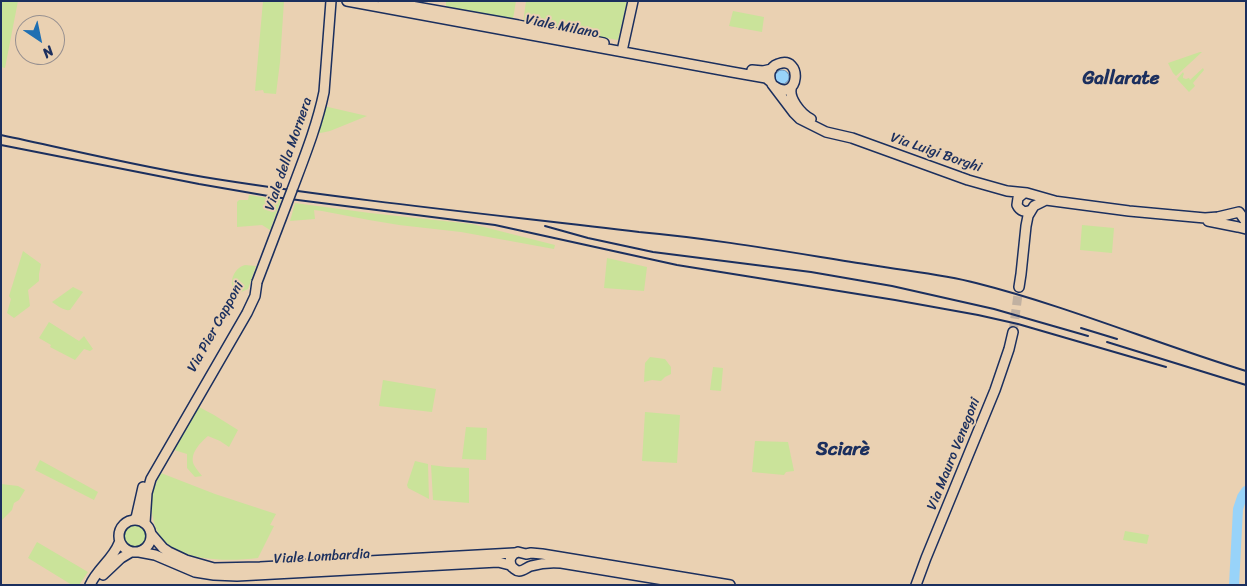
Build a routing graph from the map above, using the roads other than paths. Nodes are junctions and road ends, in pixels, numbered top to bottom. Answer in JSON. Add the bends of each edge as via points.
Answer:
{"nodes":[{"id":1,"x":331,"y":1,"type":"edge"},
{"id":2,"x":347,"y":1,"type":"edge"},
{"id":3,"x":383,"y":1,"type":"edge"},
{"id":4,"x":633,"y":1,"type":"edge"},
{"id":5,"x":622,"y":49,"type":"junction"},
{"id":6,"x":772,"y":69,"type":"junction"},
{"id":7,"x":772,"y":84,"type":"junction"},
{"id":8,"x":792,"y":86,"type":"junction"},
{"id":9,"x":852,"y":138,"type":"junction"},
{"id":10,"x":1010,"y":192,"type":"junction"},
{"id":11,"x":1027,"y":194,"type":"junction"},
{"id":12,"x":1017,"y":201,"type":"junction"},
{"id":13,"x":1055,"y":201,"type":"junction"},
{"id":14,"x":1029,"y":209,"type":"junction"},
{"id":15,"x":1183,"y":216,"type":"junction"},
{"id":16,"x":1244,"y":220,"type":"edge"},
{"id":17,"x":1215,"y":222,"type":"junction"},
{"id":18,"x":1246,"y":230,"type":"edge"},
{"id":19,"x":257,"y":282,"type":"junction"},
{"id":20,"x":1019,"y":287,"type":"tunnel mouth"},
{"id":21,"x":1013,"y":332,"type":"tunnel mouth"},
{"id":22,"x":133,"y":520,"type":"junction"},
{"id":23,"x":145,"y":523,"type":"junction"},
{"id":24,"x":151,"y":534,"type":"junction"},
{"id":25,"x":119,"y":543,"type":"junction"},
{"id":26,"x":135,"y":552,"type":"junction"},
{"id":27,"x":514,"y":553,"type":"junction"},
{"id":28,"x":526,"y":554,"type":"junction"},
{"id":29,"x":510,"y":565,"type":"junction"},
{"id":30,"x":527,"y":567,"type":"junction"},
{"id":31,"x":91,"y":585,"type":"edge"},
{"id":32,"x":694,"y":585,"type":"edge"},
{"id":33,"x":730,"y":585,"type":"edge"},
{"id":34,"x":916,"y":585,"type":"edge"}],
"edges":[{"from":1,"to":19,"type":"street","name":"Viale della Mornera","bridge":true,"via":[[321,106]]},
{"from":2,"to":5,"type":"street","name":"Viale Milano"},
{"from":3,"to":5,"type":"street","name":"Viale Milano","via":[[518,25]]},
{"from":4,"to":5,"type":"street"},
{"from":5,"to":6,"type":"street","name":"Viale Milano","via":[[761,72]]},
{"from":5,"to":7,"type":"street","name":"Viale Milano","via":[[763,78]]},
{"from":6,"to":7,"type":"street"},
{"from":6,"to":8,"type":"street","via":[[781,63],[791,66],[796,74]]},
{"from":7,"to":8,"type":"street","via":[[781,89]]},
{"from":7,"to":9,"type":"street","name":"Via Luigi Borghi","via":[[800,119],[826,132]]},
{"from":8,"to":9,"type":"street","name":"Via Luigi Borghi","via":[[791,96],[806,116]]},
{"from":9,"to":10,"type":"street","name":"Via Luigi Borghi"},
{"from":10,"to":11,"type":"street","name":"Via Luigi Borghi"},
{"from":10,"to":12,"type":"street"},
{"from":11,"to":12,"type":"street"},
{"from":11,"to":13,"type":"street","name":"Via Luigi Borghi"},
{"from":11,"to":14,"type":"street","via":[[1034,200]]},
{"from":12,"to":14,"type":"street","via":[[1018,207]]},
{"from":13,"to":14,"type":"street","via":[[1046,200]]},
{"from":13,"to":15,"type":"street","name":"Via Luigi Borghi"},
{"from":14,"to":20,"type":"street"},
{"from":15,"to":16,"type":"street","via":[[1211,218],[1239,212]]},
{"from":15,"to":17,"type":"street"},
{"from":16,"to":17,"type":"street"},
{"from":17,"to":18,"type":"street"},
{"from":19,"to":22,"type":"street","name":"Via Pier Capponi","via":[[146,478]]},
{"from":19,"to":23,"type":"street","name":"Via Pier Capponi","via":[[255,296],[247,312],[151,479]]},
{"from":21,"to":34,"type":"street","name":"Via Mauro Venegoni","via":[[995,390]]},
{"from":22,"to":23,"type":"street"},
{"from":22,"to":25,"type":"street","via":[[120,529]]},
{"from":23,"to":24,"type":"street"},
{"from":24,"to":26,"type":"street","via":[[144,550]]},
{"from":24,"to":27,"type":"street","name":"Viale Lombardia","via":[[169,552],[214,568]]},
{"from":25,"to":26,"type":"street"},
{"from":25,"to":31,"type":"street"},
{"from":26,"to":29,"type":"street","name":"Viale Lombardia","via":[[155,555],[195,572],[237,576],[498,562]]},
{"from":26,"to":31,"type":"street","via":[[121,558]]},
{"from":27,"to":28,"type":"street"},
{"from":27,"to":29,"type":"street"},
{"from":28,"to":30,"type":"street"},
{"from":28,"to":33,"type":"street"},
{"from":29,"to":30,"type":"street","via":[[518,571]]},
{"from":30,"to":32,"type":"street","via":[[561,563]]}]}
